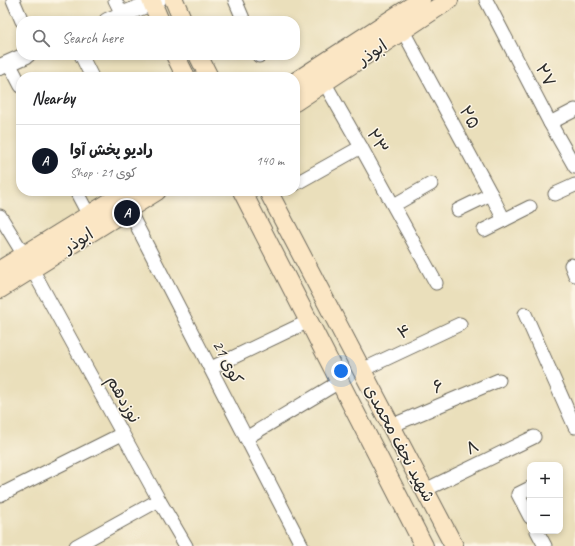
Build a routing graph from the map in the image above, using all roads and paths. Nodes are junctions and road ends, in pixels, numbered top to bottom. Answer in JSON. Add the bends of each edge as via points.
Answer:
{"nodes":[{"id":1,"x":13,"y":0,"type":"edge"},
{"id":2,"x":174,"y":0,"type":"edge"},
{"id":3,"x":235,"y":0,"type":"edge"},
{"id":4,"x":421,"y":0,"type":"edge"},
{"id":5,"x":449,"y":0,"type":"edge"},
{"id":6,"x":486,"y":0,"type":"edge"},
{"id":7,"x":154,"y":1,"type":"edge"},
{"id":8,"x":118,"y":7,"type":"edge"},
{"id":9,"x":20,"y":16,"type":"edge"},
{"id":10,"x":111,"y":16,"type":"edge"},
{"id":11,"x":158,"y":16,"type":"edge"},
{"id":12,"x":182,"y":16,"type":"edge"},
{"id":13,"x":242,"y":16,"type":"edge"},
{"id":14,"x":403,"y":31,"type":"junction"},
{"id":15,"x":16,"y":60,"type":"edge"},
{"id":16,"x":84,"y":60,"type":"edge"},
{"id":17,"x":178,"y":60,"type":"edge"},
{"id":18,"x":200,"y":60,"type":"edge"},
{"id":19,"x":4,"y":65,"type":"edge"},
{"id":20,"x":90,"y":72,"type":"edge"},
{"id":21,"x":184,"y":72,"type":"edge"},
{"id":22,"x":206,"y":72,"type":"edge"},
{"id":23,"x":320,"y":76,"type":"junction"},
{"id":24,"x":16,"y":80,"type":"edge"},
{"id":25,"x":300,"y":81,"type":"edge"},
{"id":26,"x":300,"y":97,"type":"edge"},
{"id":27,"x":575,"y":110,"type":"edge"},
{"id":28,"x":550,"y":123,"type":"junction"},
{"id":29,"x":361,"y":147,"type":"junction"},
{"id":30,"x":573,"y":158,"type":"edge"},
{"id":31,"x":300,"y":181,"type":"edge"},
{"id":32,"x":431,"y":184,"type":"dead end"},
{"id":33,"x":575,"y":185,"type":"edge"},
{"id":34,"x":491,"y":194,"type":"junction"},
{"id":35,"x":555,"y":194,"type":"dead end"},
{"id":36,"x":79,"y":196,"type":"edge"},
{"id":37,"x":137,"y":196,"type":"edge"},
{"id":38,"x":245,"y":196,"type":"edge"},
{"id":39,"x":275,"y":196,"type":"edge"},
{"id":40,"x":126,"y":199,"type":"edge"},
{"id":41,"x":394,"y":206,"type":"junction"},
{"id":42,"x":530,"y":207,"type":"dead end"},
{"id":43,"x":458,"y":210,"type":"dead end"},
{"id":44,"x":0,"y":216,"type":"edge"},
{"id":45,"x":504,"y":220,"type":"junction"},
{"id":46,"x":92,"y":222,"type":"junction"},
{"id":47,"x":484,"y":230,"type":"dead end"},
{"id":48,"x":28,"y":262,"type":"junction"},
{"id":49,"x":0,"y":270,"type":"edge"},
{"id":50,"x":436,"y":283,"type":"dead end"},
{"id":51,"x":0,"y":289,"type":"edge"},
{"id":52,"x":525,"y":314,"type":"dead end"},
{"id":53,"x":309,"y":321,"type":"junction"},
{"id":54,"x":460,"y":324,"type":"dead end"},
{"id":55,"x":211,"y":368,"type":"junction"},
{"id":56,"x":362,"y":370,"type":"junction"},
{"id":57,"x":499,"y":380,"type":"dead end"},
{"id":58,"x":339,"y":382,"type":"junction"},
{"id":59,"x":391,"y":426,"type":"junction"},
{"id":60,"x":575,"y":427,"type":"edge"},
{"id":61,"x":122,"y":434,"type":"junction"},
{"id":62,"x":534,"y":437,"type":"dead end"},
{"id":63,"x":246,"y":438,"type":"junction"},
{"id":64,"x":425,"y":490,"type":"junction"},
{"id":65,"x":527,"y":490,"type":"edge"},
{"id":66,"x":0,"y":495,"type":"edge"},
{"id":67,"x":159,"y":500,"type":"junction"},
{"id":68,"x":527,"y":511,"type":"edge"},
{"id":69,"x":539,"y":534,"type":"edge"},
{"id":70,"x":76,"y":546,"type":"edge"},
{"id":71,"x":186,"y":546,"type":"edge"},
{"id":72,"x":302,"y":546,"type":"edge"},
{"id":73,"x":424,"y":546,"type":"edge"},
{"id":74,"x":454,"y":546,"type":"edge"},
{"id":75,"x":545,"y":546,"type":"edge"}],
"edges":[{"from":1,"to":9,"type":"street"},
{"from":2,"to":12,"type":"main road"},
{"from":3,"to":13,"type":"street"},
{"from":4,"to":23,"type":"main road","name":"ابوذر"},
{"from":5,"to":14,"type":"main road","name":"ابوذر"},
{"from":6,"to":28,"type":"street","name":"۲۷"},
{"from":7,"to":8,"type":"street"},
{"from":7,"to":11,"type":"main road"},
{"from":8,"to":10,"type":"street"},
{"from":14,"to":23,"type":"main road","name":"ابوذر"},
{"from":14,"to":34,"type":"street","name":"۲۵"},
{"from":15,"to":19,"type":"street"},
{"from":16,"to":20,"type":"street"},
{"from":17,"to":21,"type":"main road"},
{"from":18,"to":22,"type":"main road"},
{"from":19,"to":24,"type":"street"},
{"from":23,"to":25,"type":"main road","name":"ابوذر"},
{"from":23,"to":26,"type":"main road","name":"ابوذر"},
{"from":23,"to":29,"type":"street","name":"۲۳"},
{"from":27,"to":28,"type":"street"},
{"from":28,"to":30,"type":"street","name":"۲۷"},
{"from":29,"to":31,"type":"street"},
{"from":29,"to":41,"type":"street","name":"۲۳"},
{"from":32,"to":41,"type":"street"},
{"from":33,"to":35,"type":"street"},
{"from":34,"to":43,"type":"street"},
{"from":34,"to":45,"type":"street","name":"۲۵"},
{"from":36,"to":46,"type":"street"},
{"from":37,"to":40,"type":"main road","name":"ابوذر"},
{"from":38,"to":53,"type":"main road","name":"شهید نجف محمدی"},
{"from":39,"to":56,"type":"main road","name":"شهید نجف محمدی"},
{"from":40,"to":46,"type":"main road","name":"ابوذر"},
{"from":40,"to":55,"type":"street","name":"کوی 21"},
{"from":41,"to":50,"type":"street","name":"۲۳"},
{"from":42,"to":45,"type":"street"},
{"from":44,"to":48,"type":"street","name":"نوزدهم"},
{"from":45,"to":47,"type":"street"},
{"from":46,"to":48,"type":"main road","name":"ابوذر"},
{"from":48,"to":49,"type":"main road","name":"ابوذر"},
{"from":48,"to":51,"type":"main road","name":"ابوذر"},
{"from":48,"to":61,"type":"street","name":"نوزدهم"},
{"from":52,"to":60,"type":"street"},
{"from":53,"to":55,"type":"street"},
{"from":53,"to":58,"type":"main road","name":"شهید نجف محمدی"},
{"from":54,"to":56,"type":"street","name":"۴"},
{"from":55,"to":63,"type":"street","name":"کوی 21"},
{"from":56,"to":58,"type":"main road"},
{"from":56,"to":59,"type":"main road","name":"شهید نجف محمدی"},
{"from":57,"to":59,"type":"street","name":"۶"},
{"from":58,"to":63,"type":"street"},
{"from":58,"to":73,"type":"main road","name":"شهید نجف محمدی"},
{"from":59,"to":64,"type":"main road","name":"شهید نجف محمدی"},
{"from":61,"to":66,"type":"street"},
{"from":61,"to":67,"type":"street","name":"نوزدهم"},
{"from":62,"to":64,"type":"street","name":"۸"},
{"from":63,"to":72,"type":"street","name":"کوی 21"},
{"from":64,"to":74,"type":"main road","name":"شهید نجف محمدی"},
{"from":65,"to":68,"type":"street","via":[[518,494]]},
{"from":67,"to":70,"type":"street"},
{"from":67,"to":71,"type":"street","name":"نوزدهم"},
{"from":69,"to":75,"type":"street"}]}
